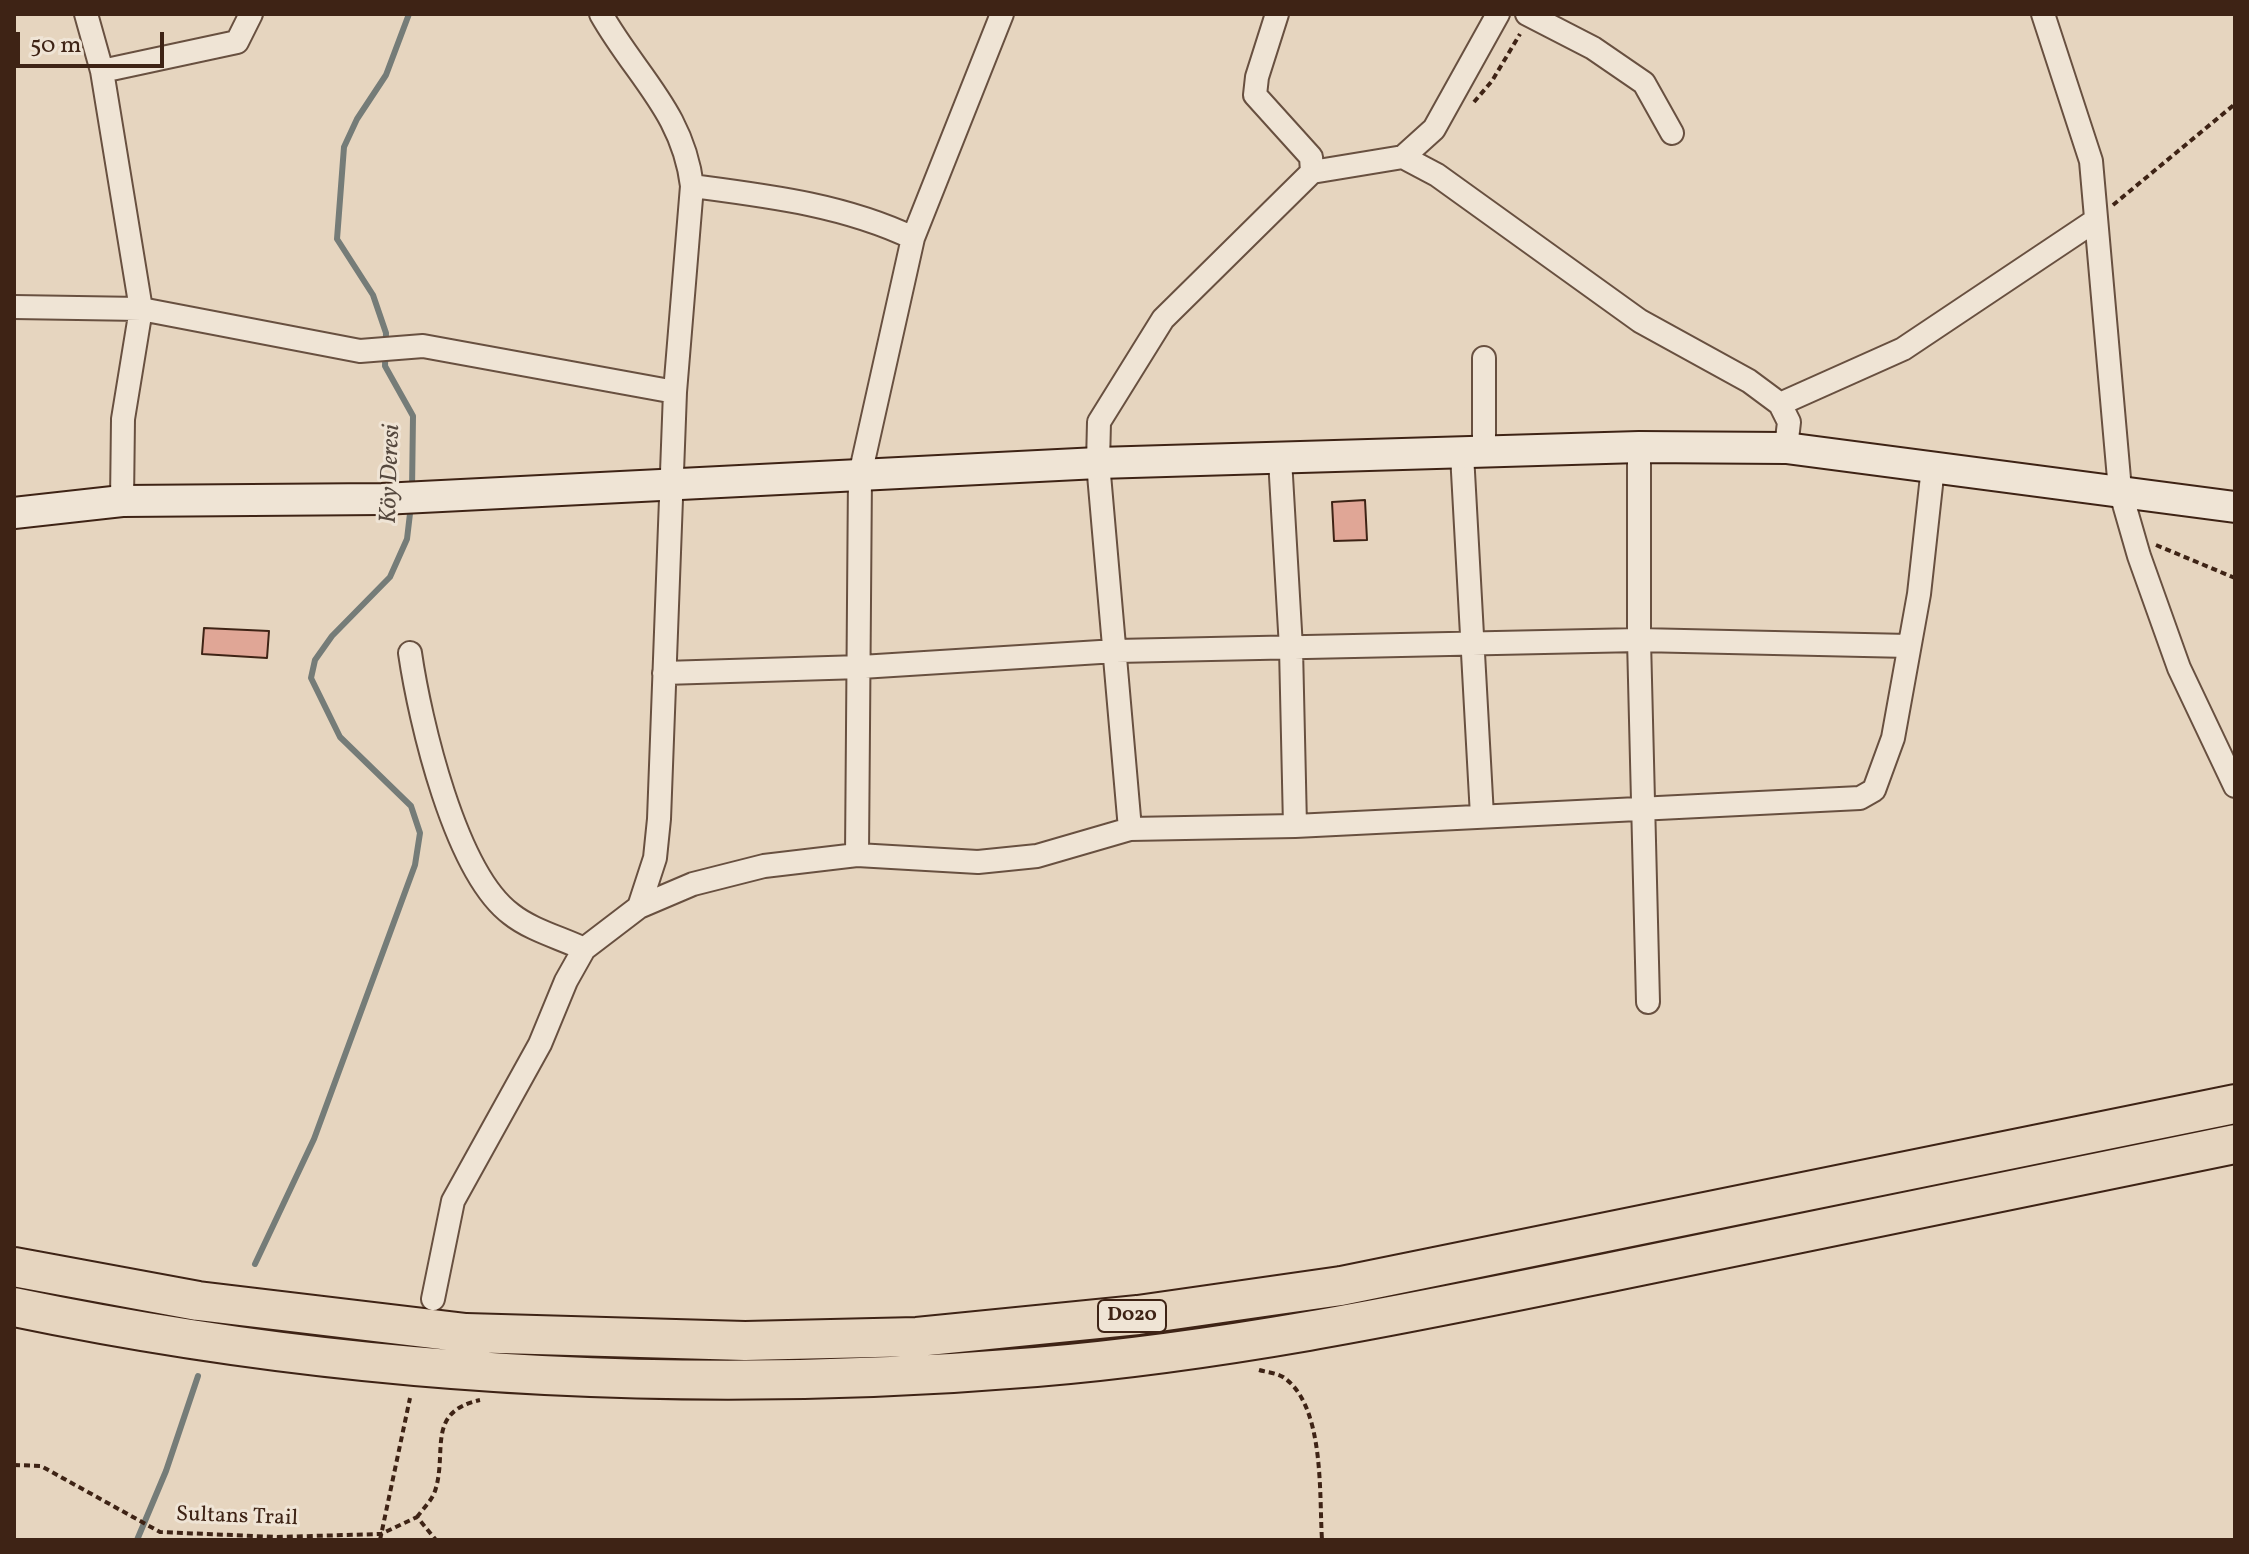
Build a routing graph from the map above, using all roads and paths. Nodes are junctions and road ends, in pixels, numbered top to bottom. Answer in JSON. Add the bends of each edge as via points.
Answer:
{"nodes":[{"id":1,"x":86,"y":14,"type":"edge"},
{"id":2,"x":251,"y":14,"type":"edge"},
{"id":3,"x":601,"y":14,"type":"edge"},
{"id":4,"x":1002,"y":14,"type":"edge"},
{"id":5,"x":1277,"y":14,"type":"edge"},
{"id":6,"x":1498,"y":14,"type":"edge"},
{"id":7,"x":2043,"y":14,"type":"edge"},
{"id":8,"x":1536,"y":18,"type":"edge"},
{"id":9,"x":102,"y":71,"type":"junction"},
{"id":10,"x":2235,"y":104,"type":"edge"},
{"id":11,"x":1466,"y":111,"type":"dead end"},
{"id":12,"x":1672,"y":133,"type":"dead end"},
{"id":13,"x":1403,"y":157,"type":"junction"},
{"id":14,"x":1312,"y":172,"type":"junction"},
{"id":15,"x":692,"y":186,"type":"junction"},
{"id":16,"x":2096,"y":220,"type":"junction"},
{"id":17,"x":913,"y":238,"type":"junction"},
{"id":18,"x":14,"y":307,"type":"edge"},
{"id":19,"x":141,"y":309,"type":"junction"},
{"id":20,"x":1484,"y":358,"type":"dead end"},
{"id":21,"x":675,"y":392,"type":"junction"},
{"id":22,"x":1780,"y":404,"type":"junction"},
{"id":23,"x":1639,"y":447,"type":"junction"},
{"id":24,"x":1786,"y":448,"type":"junction"},
{"id":25,"x":1473,"y":453,"type":"junction"},
{"id":26,"x":1280,"y":459,"type":"junction"},
{"id":27,"x":1098,"y":463,"type":"junction"},
{"id":28,"x":1933,"y":467,"type":"junction"},
{"id":29,"x":860,"y":475,"type":"junction"},
{"id":30,"x":671,"y":486,"type":"junction"},
{"id":31,"x":122,"y":501,"type":"junction"},
{"id":32,"x":2123,"y":503,"type":"junction"},
{"id":33,"x":2235,"y":507,"type":"edge"},
{"id":34,"x":14,"y":513,"type":"edge"},
{"id":35,"x":2235,"y":578,"type":"edge"},
{"id":36,"x":1639,"y":640,"type":"junction"},
{"id":37,"x":1473,"y":645,"type":"junction"},
{"id":38,"x":1909,"y":646,"type":"junction"},
{"id":39,"x":1291,"y":648,"type":"junction"},
{"id":40,"x":1116,"y":651,"type":"junction"},
{"id":41,"x":410,"y":653,"type":"dead end"},
{"id":42,"x":861,"y":667,"type":"junction"},
{"id":43,"x":664,"y":673,"type":"junction"},
{"id":44,"x":2235,"y":786,"type":"edge"},
{"id":45,"x":1643,"y":810,"type":"junction"},
{"id":46,"x":1482,"y":816,"type":"junction"},
{"id":47,"x":1295,"y":826,"type":"junction"},
{"id":48,"x":1130,"y":829,"type":"junction"},
{"id":49,"x":857,"y":855,"type":"junction"},
{"id":50,"x":639,"y":907,"type":"junction"},
{"id":51,"x":584,"y":949,"type":"junction"},
{"id":52,"x":1648,"y":1002,"type":"dead end"},
{"id":53,"x":2235,"y":1104,"type":"edge"},
{"id":54,"x":2235,"y":1144,"type":"edge"},
{"id":55,"x":14,"y":1267,"type":"edge"},
{"id":56,"x":433,"y":1299,"type":"dead end"},
{"id":57,"x":14,"y":1307,"type":"edge"},
{"id":58,"x":1259,"y":1370,"type":"dead end"},
{"id":59,"x":410,"y":1398,"type":"dead end"},
{"id":60,"x":14,"y":1465,"type":"edge"},
{"id":61,"x":380,"y":1537,"type":"edge"},
{"id":62,"x":436,"y":1540,"type":"edge"},
{"id":63,"x":1322,"y":1540,"type":"edge"}],
"edges":[{"from":1,"to":9,"type":"street"},
{"from":2,"to":9,"type":"street","via":[[237,42]]},
{"from":3,"to":15,"type":"street","via":[[670,113],[688,153]]},
{"from":4,"to":17,"type":"street"},
{"from":5,"to":14,"type":"street","via":[[1255,95],[1311,157]]},
{"from":6,"to":13,"type":"street","via":[[1434,129]]},
{"from":7,"to":16,"type":"street","via":[[2091,161]]},
{"from":8,"to":11,"type":"path","via":[[1524,27],[1492,81]]},
{"from":8,"to":12,"type":"street","via":[[1644,83]]},
{"from":9,"to":19,"type":"street"},
{"from":10,"to":16,"type":"path"},
{"from":13,"to":14,"type":"street"},
{"from":13,"to":22,"type":"street","via":[[1437,175],[1640,321]]},
{"from":14,"to":27,"type":"street","via":[[1163,319],[1099,422]]},
{"from":15,"to":17,"type":"street","via":[[794,201],[877,221]]},
{"from":15,"to":21,"type":"street"},
{"from":16,"to":22,"type":"street","via":[[1903,349]]},
{"from":16,"to":32,"type":"street"},
{"from":17,"to":29,"type":"street"},
{"from":18,"to":19,"type":"street"},
{"from":19,"to":21,"type":"street","via":[[360,351],[423,346]]},
{"from":19,"to":31,"type":"street","via":[[123,419]]},
{"from":20,"to":25,"type":"street"},
{"from":21,"to":30,"type":"street"},
{"from":22,"to":24,"type":"street","via":[[1789,422]]},
{"from":23,"to":24,"type":"street"},
{"from":23,"to":25,"type":"street"},
{"from":23,"to":36,"type":"street"},
{"from":24,"to":28,"type":"street"},
{"from":25,"to":26,"type":"street"},
{"from":25,"to":37,"type":"street"},
{"from":26,"to":27,"type":"street"},
{"from":26,"to":39,"type":"street"},
{"from":27,"to":29,"type":"street"},
{"from":27,"to":40,"type":"street"},
{"from":28,"to":32,"type":"street"},
{"from":28,"to":38,"type":"street"},
{"from":29,"to":30,"type":"street"},
{"from":29,"to":42,"type":"street"},
{"from":30,"to":31,"type":"street","via":[[382,499]]},
{"from":30,"to":43,"type":"street"},
{"from":31,"to":34,"type":"street"},
{"from":32,"to":33,"type":"street"},
{"from":32,"to":35,"type":"path","via":[[2153,544]]},
{"from":32,"to":44,"type":"street","via":[[2179,668]]},
{"from":36,"to":37,"type":"street"},
{"from":36,"to":38,"type":"street"},
{"from":36,"to":45,"type":"street"},
{"from":37,"to":39,"type":"street"},
{"from":37,"to":46,"type":"street"},
{"from":38,"to":45,"type":"street","via":[[1893,738],[1874,790],[1860,798]]},
{"from":39,"to":40,"type":"street"},
{"from":39,"to":47,"type":"street"},
{"from":40,"to":42,"type":"street"},
{"from":40,"to":48,"type":"street"},
{"from":41,"to":51,"type":"street","via":[[418,710],[470,863],[511,914]]},
{"from":42,"to":43,"type":"street"},
{"from":42,"to":49,"type":"street"},
{"from":43,"to":50,"type":"street","via":[[655,858]]},
{"from":45,"to":46,"type":"street"},
{"from":45,"to":52,"type":"street"},
{"from":46,"to":47,"type":"street"},
{"from":47,"to":48,"type":"street"},
{"from":48,"to":49,"type":"street","via":[[1037,856],[978,862]]},
{"from":49,"to":50,"type":"street","via":[[764,866],[693,884]]},
{"from":50,"to":51,"type":"street"},
{"from":51,"to":56,"type":"street","via":[[540,1044],[453,1201]]},
{"from":53,"to":55,"type":"highway","number":"D020","via":[[1341,1286],[1138,1315],[917,1337],[731,1341],[466,1333],[198,1301]]},
{"from":54,"to":57,"type":"highway","number":"D020","via":[[1390,1316],[1040,1367],[785,1380],[470,1372],[279,1352]]},
{"from":58,"to":63,"type":"path","via":[[1282,1376],[1304,1400],[1316,1444]]},
{"from":59,"to":61,"type":"path"},
{"from":60,"to":61,"type":"path","name":"Sultans Trail","via":[[41,1466],[160,1532]]},
{"from":61,"to":62,"type":"path","via":[[417,1517]]}]}
